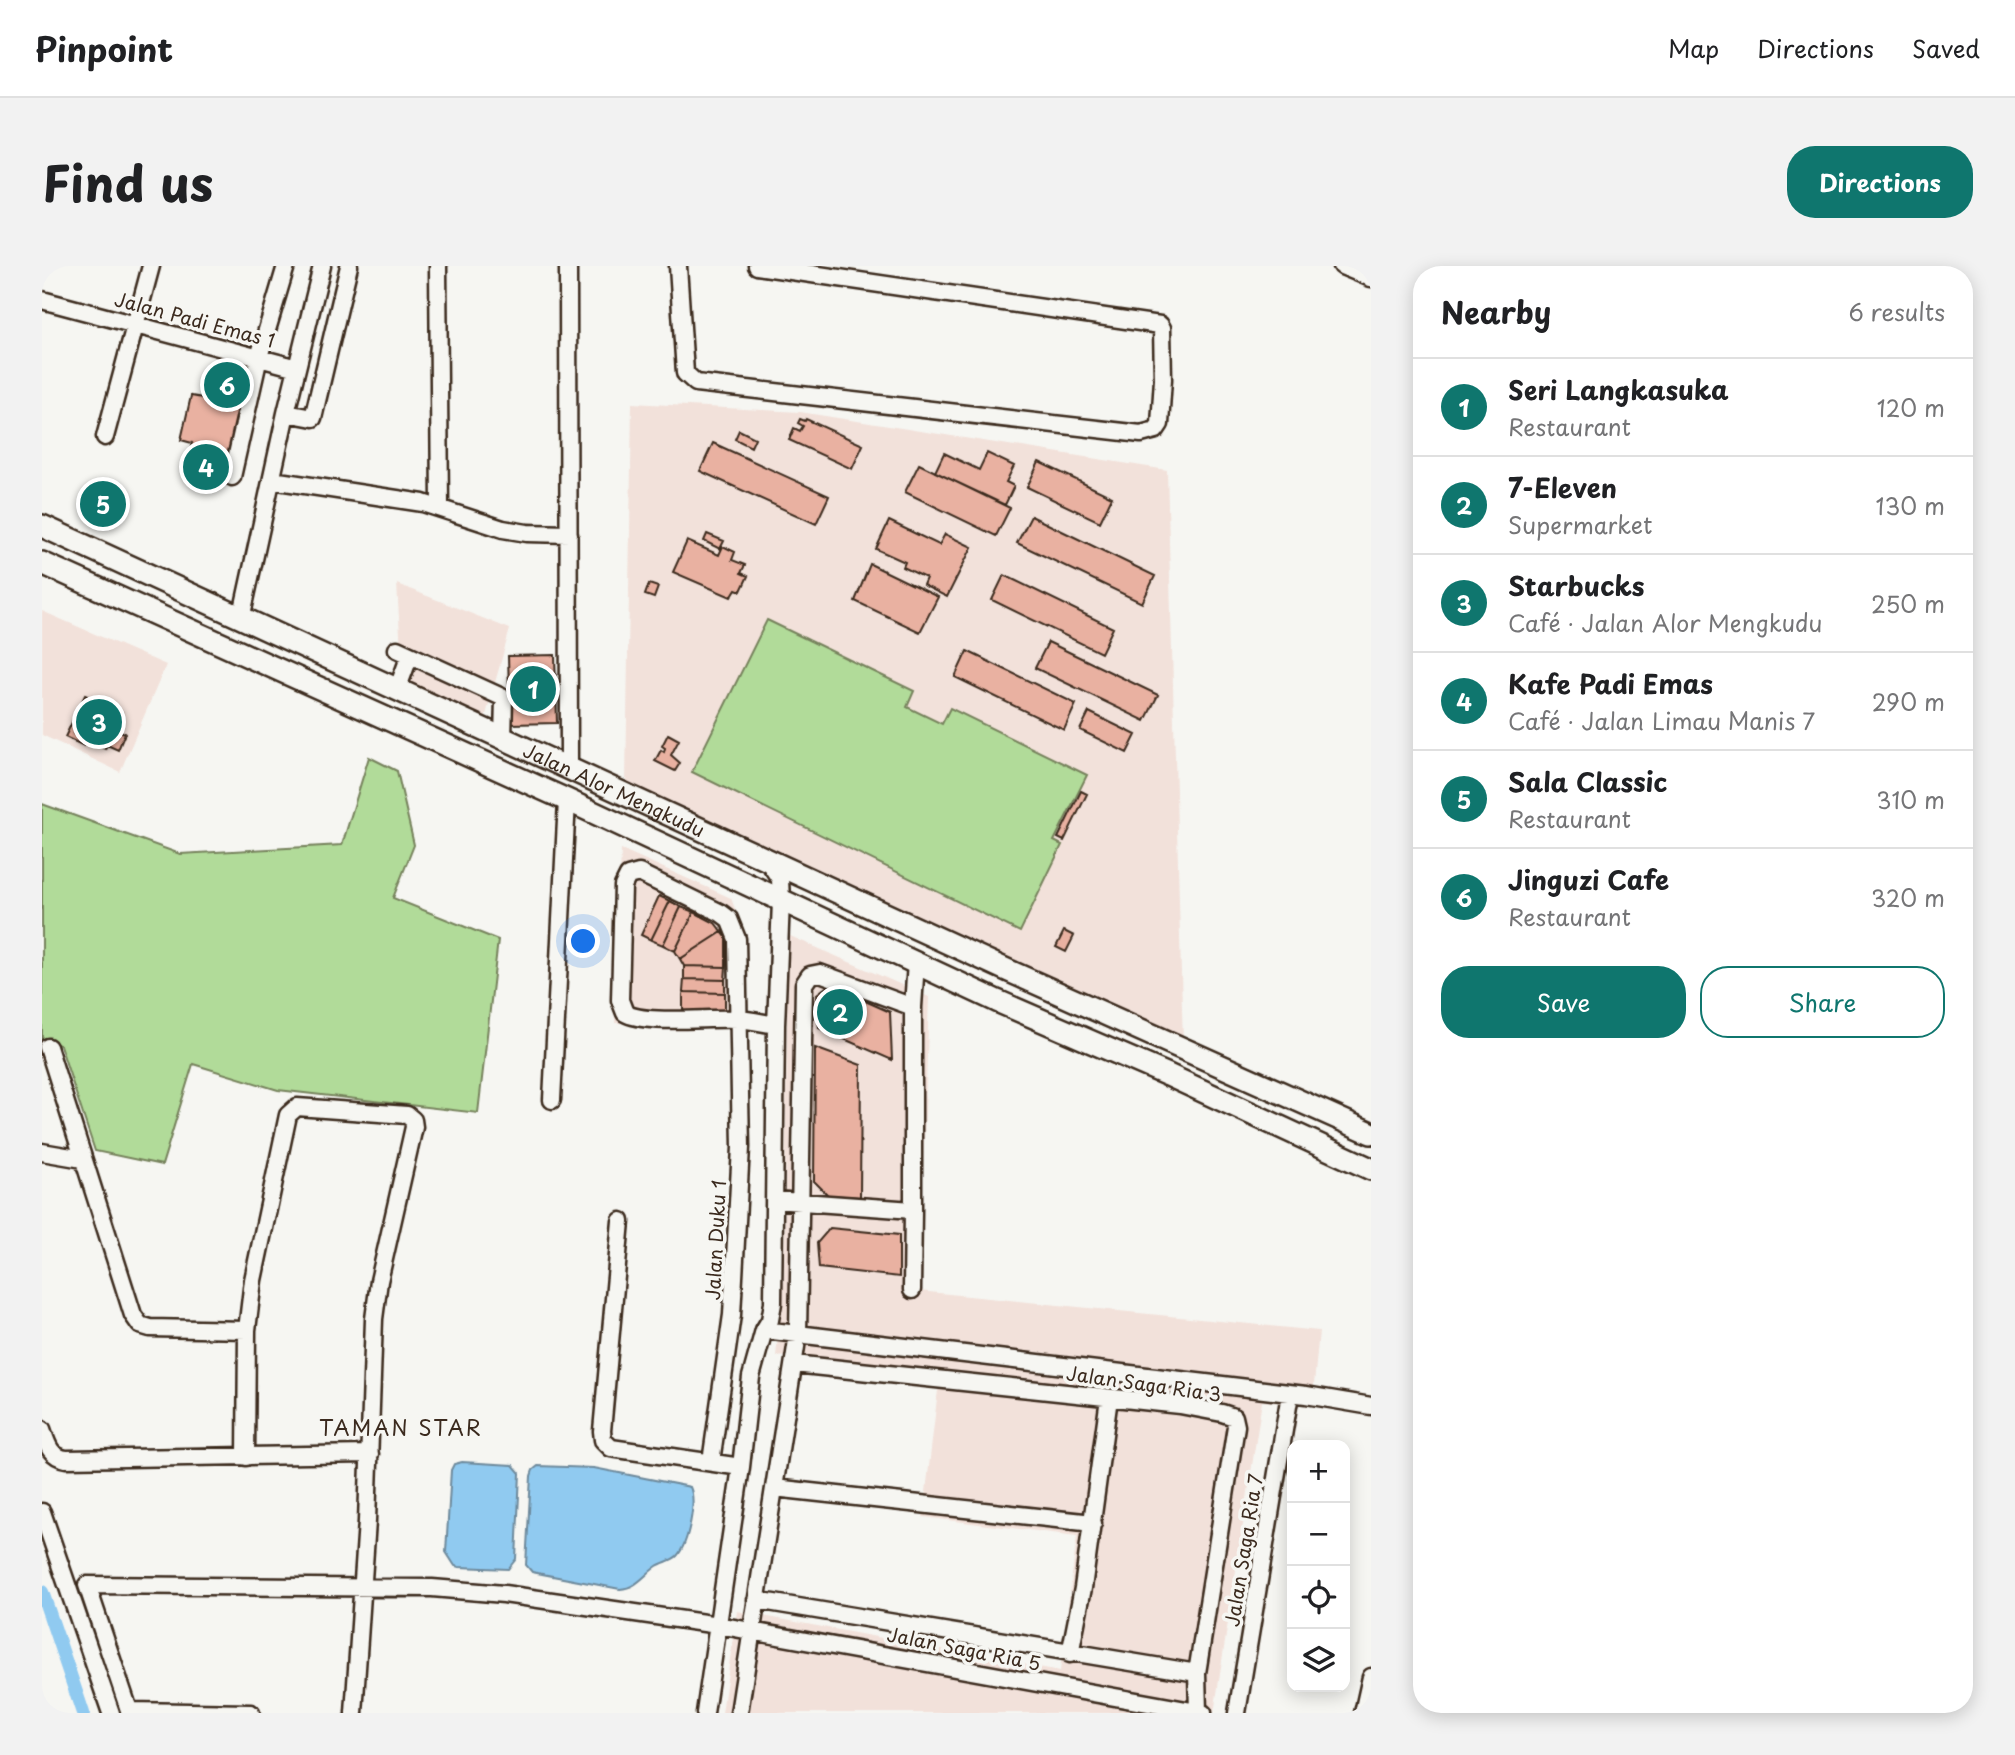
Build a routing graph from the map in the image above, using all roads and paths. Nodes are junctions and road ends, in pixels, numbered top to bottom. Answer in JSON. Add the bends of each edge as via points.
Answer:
{"nodes":[{"id":1,"x":150,"y":266,"type":"edge"},
{"id":2,"x":286,"y":266,"type":"edge"},
{"id":3,"x":323,"y":266,"type":"edge"},
{"id":4,"x":349,"y":266,"type":"edge"},
{"id":5,"x":438,"y":266,"type":"edge"},
{"id":6,"x":568,"y":266,"type":"edge"},
{"id":7,"x":678,"y":266,"type":"edge"},
{"id":8,"x":757,"y":266,"type":"edge"},
{"id":9,"x":1342,"y":266,"type":"edge"},
{"id":10,"x":1371,"y":278,"type":"edge"},
{"id":11,"x":42,"y":300,"type":"edge"},
{"id":12,"x":135,"y":325,"type":"junction"},
{"id":13,"x":258,"y":357,"type":"junction"},
{"id":14,"x":297,"y":368,"type":"junction"},
{"id":15,"x":286,"y":413,"type":"junction"},
{"id":16,"x":105,"y":437,"type":"dead end"},
{"id":17,"x":232,"y":477,"type":"dead end"},
{"id":18,"x":272,"y":480,"type":"junction"},
{"id":19,"x":440,"y":508,"type":"junction"},
{"id":20,"x":42,"y":526,"type":"edge"},
{"id":21,"x":569,"y":534,"type":"junction"},
{"id":22,"x":42,"y":563,"type":"edge"},
{"id":23,"x":241,"y":619,"type":"junction"},
{"id":24,"x":275,"y":634,"type":"junction"},
{"id":25,"x":270,"y":665,"type":"junction"},
{"id":26,"x":397,"y":690,"type":"junction"},
{"id":27,"x":503,"y":739,"type":"junction"},
{"id":28,"x":569,"y":769,"type":"junction"},
{"id":29,"x":567,"y":800,"type":"junction"},
{"id":30,"x":768,"y":860,"type":"junction"},
{"id":31,"x":781,"y":901,"type":"junction"},
{"id":32,"x":916,"y":962,"type":"junction"},
{"id":33,"x":913,"y":1007,"type":"junction"},
{"id":34,"x":739,"y":1019,"type":"junction"},
{"id":35,"x":776,"y":1025,"type":"junction"},
{"id":36,"x":48,"y":1047,"type":"dead end"},
{"id":37,"x":552,"y":1100,"type":"dead end"},
{"id":38,"x":1371,"y":1133,"type":"edge"},
{"id":39,"x":42,"y":1152,"type":"edge"},
{"id":40,"x":83,"y":1159,"type":"junction"},
{"id":41,"x":1371,"y":1169,"type":"edge"},
{"id":42,"x":775,"y":1200,"type":"junction"},
{"id":43,"x":801,"y":1202,"type":"junction"},
{"id":44,"x":913,"y":1210,"type":"junction"},
{"id":45,"x":621,"y":1221,"type":"dead end"},
{"id":46,"x":912,"y":1290,"type":"dead end"},
{"id":47,"x":247,"y":1330,"type":"junction"},
{"id":48,"x":764,"y":1330,"type":"junction"},
{"id":49,"x":798,"y":1334,"type":"junction"},
{"id":50,"x":794,"y":1364,"type":"junction"},
{"id":51,"x":1290,"y":1394,"type":"junction"},
{"id":52,"x":1110,"y":1398,"type":"junction"},
{"id":53,"x":1371,"y":1406,"type":"edge"},
{"id":54,"x":42,"y":1429,"type":"edge"},
{"id":55,"x":370,"y":1454,"type":"junction"},
{"id":56,"x":246,"y":1457,"type":"junction"},
{"id":57,"x":711,"y":1462,"type":"junction"},
{"id":58,"x":741,"y":1466,"type":"junction"},
{"id":59,"x":774,"y":1488,"type":"junction"},
{"id":60,"x":42,"y":1512,"type":"edge"},
{"id":61,"x":1093,"y":1523,"type":"junction"},
{"id":62,"x":363,"y":1586,"type":"junction"},
{"id":63,"x":756,"y":1600,"type":"junction"},
{"id":64,"x":718,"y":1625,"type":"junction"},
{"id":65,"x":752,"y":1631,"type":"junction"},
{"id":66,"x":1070,"y":1654,"type":"junction"},
{"id":67,"x":1197,"y":1673,"type":"junction"},
{"id":68,"x":1371,"y":1677,"type":"edge"},
{"id":69,"x":129,"y":1712,"type":"edge"},
{"id":70,"x":111,"y":1713,"type":"edge"},
{"id":71,"x":251,"y":1713,"type":"edge"},
{"id":72,"x":355,"y":1713,"type":"edge"},
{"id":73,"x":705,"y":1713,"type":"edge"},
{"id":74,"x":739,"y":1713,"type":"edge"},
{"id":75,"x":1200,"y":1713,"type":"edge"},
{"id":76,"x":1237,"y":1713,"type":"edge"},
{"id":77,"x":1363,"y":1713,"type":"edge"}],
"edges":[{"from":1,"to":12,"type":"street"},
{"from":2,"to":13,"type":"street"},
{"from":3,"to":14,"type":"street"},
{"from":4,"to":15,"type":"street","via":[[313,418]]},
{"from":5,"to":19,"type":"street"},
{"from":6,"to":21,"type":"street"},
{"from":7,"to":8,"type":"street","via":[[685,373],[696,383],[1141,434],[1160,424],[1160,325]]},
{"from":9,"to":10,"type":"street"},
{"from":11,"to":12,"type":"street","name":"Jalan Padi Emas 1"},
{"from":12,"to":13,"type":"street","name":"Jalan Padi Emas 1"},
{"from":12,"to":16,"type":"street"},
{"from":13,"to":14,"type":"street","name":"Jalan Padi Emas 1"},
{"from":13,"to":17,"type":"street"},
{"from":14,"to":15,"type":"street"},
{"from":15,"to":18,"type":"street"},
{"from":18,"to":19,"type":"street"},
{"from":18,"to":23,"type":"street"},
{"from":19,"to":21,"type":"street","via":[[503,529]]},
{"from":20,"to":23,"type":"main road","name":"Jalan Alor Mengkudu"},
{"from":21,"to":28,"type":"street"},
{"from":22,"to":25,"type":"main road","name":"Jalan Alor Mengkudu"},
{"from":23,"to":24,"type":"main road","name":"Jalan Alor Mengkudu"},
{"from":24,"to":25,"type":"main road","via":[[263,636],[258,645]]},
{"from":24,"to":26,"type":"main road","name":"Jalan Alor Mengkudu"},
{"from":25,"to":29,"type":"main road","name":"Jalan Alor Mengkudu"},
{"from":26,"to":27,"type":"main road","name":"Jalan Alor Mengkudu"},
{"from":26,"to":27,"type":"street","via":[[404,652],[504,698]]},
{"from":27,"to":28,"type":"main road","name":"Jalan Alor Mengkudu"},
{"from":28,"to":30,"type":"main road","name":"Jalan Alor Mengkudu"},
{"from":29,"to":31,"type":"main road","name":"Jalan Alor Mengkudu"},
{"from":29,"to":37,"type":"street"},
{"from":30,"to":31,"type":"street","via":[[780,879]]},
{"from":30,"to":38,"type":"main road","name":"Jalan Alor Mengkudu"},
{"from":31,"to":32,"type":"main road","name":"Jalan Alor Mengkudu"},
{"from":31,"to":35,"type":"street"},
{"from":32,"to":33,"type":"street"},
{"from":32,"to":41,"type":"main road","name":"Jalan Alor Mengkudu"},
{"from":33,"to":43,"type":"street","via":[[820,973],[810,975],[804,984]]},
{"from":33,"to":44,"type":"street"},
{"from":34,"to":34,"type":"street","name":"Jalan Duku 1","via":[[625,1013],[620,1000],[628,876],[639,873],[729,919],[737,939]]},
{"from":34,"to":35,"type":"street"},
{"from":34,"to":57,"type":"street","name":"Jalan Duku 1","via":[[737,1246]]},
{"from":35,"to":42,"type":"street"},
{"from":36,"to":40,"type":"street"},
{"from":39,"to":40,"type":"street"},
{"from":40,"to":47,"type":"street","via":[[140,1325]]},
{"from":42,"to":43,"type":"street"},
{"from":42,"to":48,"type":"street","via":[[773,1303]]},
{"from":43,"to":44,"type":"street"},
{"from":43,"to":49,"type":"street"},
{"from":44,"to":46,"type":"street"},
{"from":45,"to":57,"type":"street","via":[[603,1440],[611,1448]]},
{"from":47,"to":55,"type":"street","via":[[271,1191],[292,1109],[407,1115],[414,1128],[375,1310]]},
{"from":47,"to":56,"type":"street"},
{"from":48,"to":49,"type":"street"},
{"from":48,"to":58,"type":"street","via":[[751,1377]]},
{"from":49,"to":50,"type":"street"},
{"from":49,"to":51,"type":"street"},
{"from":50,"to":52,"type":"street","name":"Jalan Saga Ria 3"},
{"from":50,"to":59,"type":"street"},
{"from":51,"to":53,"type":"street"},
{"from":51,"to":76,"type":"street","name":"Jalan Saga Ria 7"},
{"from":52,"to":61,"type":"street"},
{"from":52,"to":67,"type":"street","name":"Jalan Saga Ria 3","via":[[1180,1405],[1234,1418]]},
{"from":54,"to":56,"type":"street","via":[[49,1448],[60,1458]]},
{"from":55,"to":56,"type":"street"},
{"from":55,"to":62,"type":"street"},
{"from":57,"to":58,"type":"street"},
{"from":58,"to":64,"type":"street"},
{"from":59,"to":61,"type":"street"},
{"from":59,"to":63,"type":"street"},
{"from":60,"to":70,"type":"street"},
{"from":61,"to":66,"type":"street"},
{"from":62,"to":64,"type":"street","name":"Jalan Saga Ria 5","via":[[504,1594]]},
{"from":62,"to":69,"type":"street","name":"Jalan Saga Ria 5","via":[[87,1585]]},
{"from":62,"to":72,"type":"street"},
{"from":63,"to":65,"type":"street"},
{"from":63,"to":66,"type":"street"},
{"from":64,"to":65,"type":"street","name":"Jalan Saga Ria 5"},
{"from":64,"to":73,"type":"street"},
{"from":65,"to":74,"type":"street"},
{"from":65,"to":75,"type":"street","name":"Jalan Saga Ria 5"},
{"from":66,"to":67,"type":"street"},
{"from":67,"to":75,"type":"street","name":"Jalan Saga Ria 3"},
{"from":68,"to":77,"type":"street"},
{"from":69,"to":71,"type":"street"}]}
